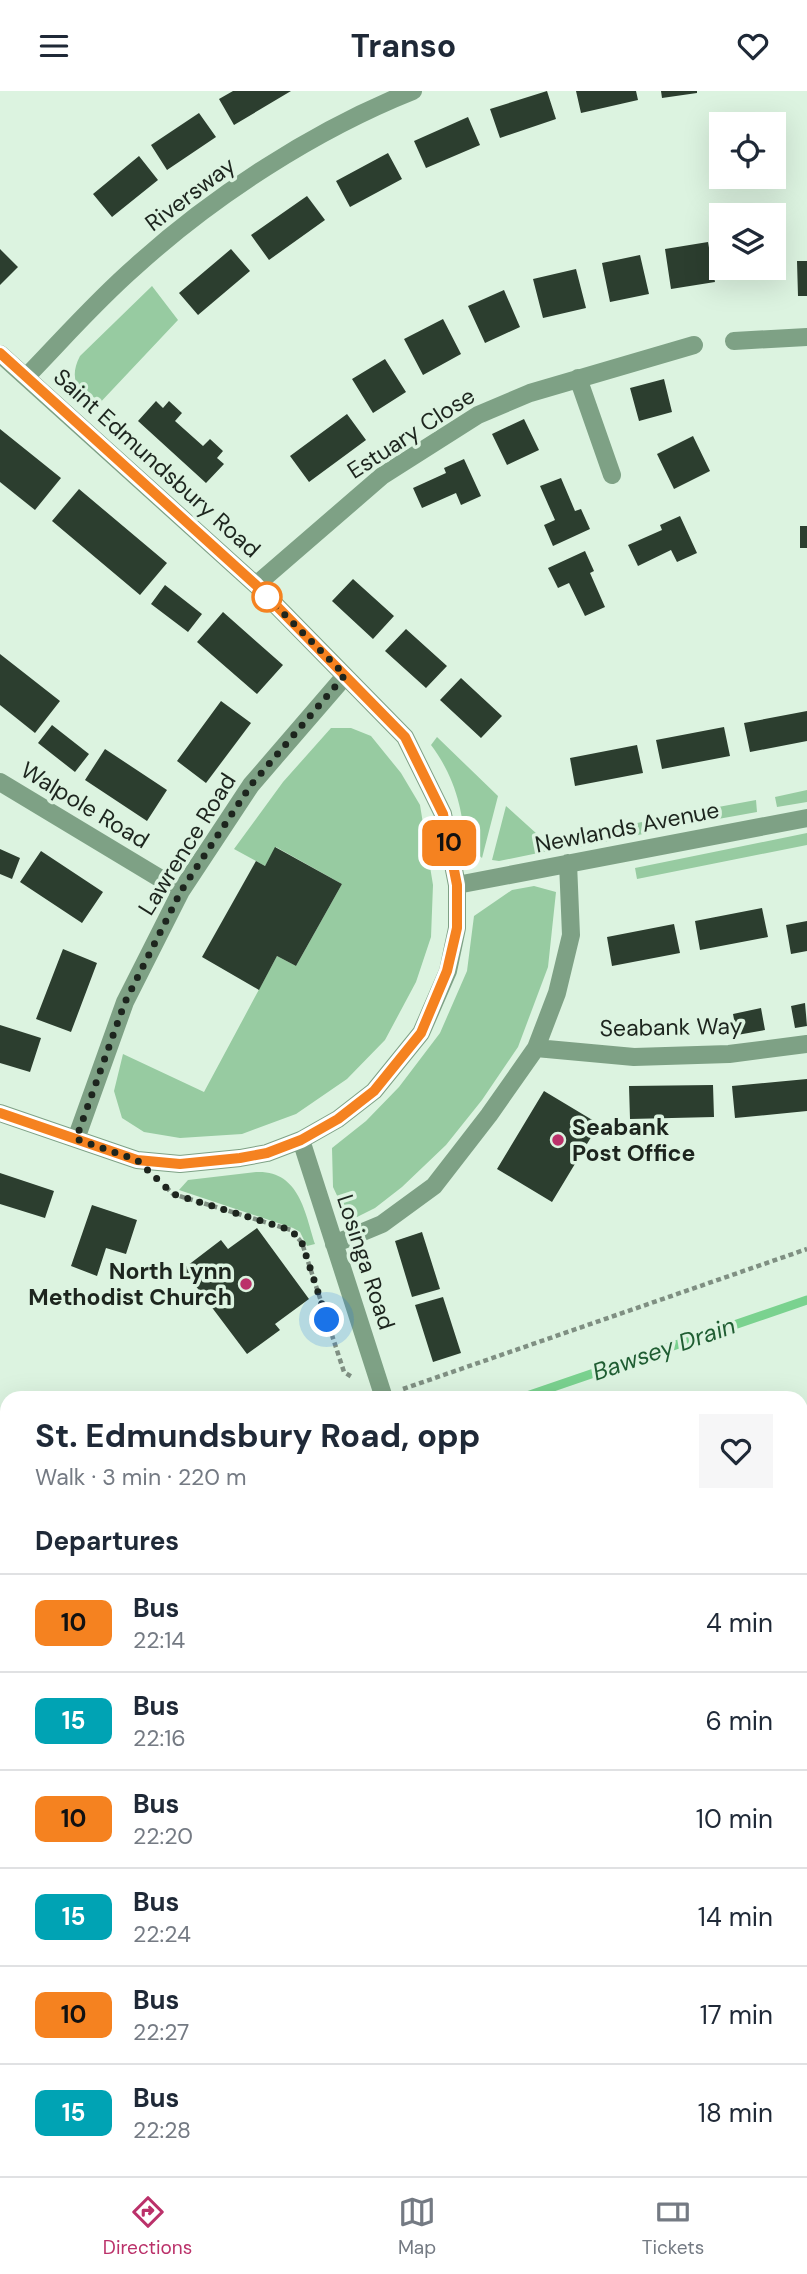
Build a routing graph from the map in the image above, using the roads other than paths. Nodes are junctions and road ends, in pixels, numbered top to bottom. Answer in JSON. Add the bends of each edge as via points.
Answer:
{"nodes":[{"id":1,"x":413,"y":91,"type":"edge"},
{"id":2,"x":807,"y":337,"type":"edge"},
{"id":3,"x":734,"y":341,"type":"dead end"},
{"id":4,"x":694,"y":345,"type":"dead end"},
{"id":5,"x":0,"y":353,"type":"edge"},
{"id":6,"x":26,"y":377,"type":"junction"},
{"id":7,"x":578,"y":378,"type":"junction"},
{"id":8,"x":612,"y":475,"type":"dead end"},
{"id":9,"x":256,"y":585,"type":"junction"},
{"id":10,"x":345,"y":675,"type":"junction"},
{"id":11,"x":0,"y":782,"type":"edge"},
{"id":12,"x":807,"y":818,"type":"edge"},
{"id":13,"x":568,"y":863,"type":"junction"},
{"id":14,"x":457,"y":885,"type":"junction"},
{"id":15,"x":181,"y":891,"type":"junction"},
{"id":16,"x":807,"y":1044,"type":"edge"},
{"id":17,"x":536,"y":1048,"type":"junction"},
{"id":18,"x":0,"y":1113,"type":"edge"},
{"id":19,"x":76,"y":1139,"type":"junction"},
{"id":20,"x":301,"y":1140,"type":"junction"},
{"id":21,"x":334,"y":1244,"type":"junction"},
{"id":22,"x":381,"y":1391,"type":"edge"}],
"edges":[{"from":1,"to":6,"type":"street","name":"Riversway","via":[[289,154],[215,202],[134,267]]},
{"from":2,"to":3,"type":"street"},
{"from":4,"to":7,"type":"street","name":"Estuary Close"},
{"from":5,"to":6,"type":"street","name":"Saint Edmundsbury Road"},
{"from":6,"to":9,"type":"street","name":"Saint Edmundsbury Road"},
{"from":7,"to":8,"type":"street"},
{"from":7,"to":9,"type":"street","name":"Estuary Close","via":[[478,415],[382,476]]},
{"from":9,"to":10,"type":"street","name":"Saint Edmundsbury Road"},
{"from":10,"to":14,"type":"street","name":"Saint Edmundsbury Road","via":[[405,737],[443,814]]},
{"from":10,"to":15,"type":"street","name":"Lawrence Road","via":[[251,785]]},
{"from":11,"to":15,"type":"street","name":"Walpole Road"},
{"from":12,"to":13,"type":"street","name":"Newlands Avenue"},
{"from":13,"to":14,"type":"street","name":"Newlands Avenue"},
{"from":13,"to":17,"type":"street","via":[[571,935],[557,993]]},
{"from":14,"to":20,"type":"street","name":"Saint Edmundsbury Road","via":[[457,928],[447,971],[421,1033],[374,1091]]},
{"from":15,"to":19,"type":"street","name":"Lawrence Road","via":[[125,1002]]},
{"from":16,"to":17,"type":"street","name":"Seabank Way","via":[[729,1054],[634,1057]]},
{"from":17,"to":21,"type":"street","via":[[434,1186],[382,1224]]},
{"from":18,"to":19,"type":"street","name":"Saint Edmundsbury Road"},
{"from":19,"to":20,"type":"street","name":"Saint Edmundsbury Road","via":[[137,1160],[180,1164],[267,1153]]},
{"from":20,"to":21,"type":"street","name":"Losinga Road"},
{"from":21,"to":22,"type":"street","name":"Losinga Road"}]}
